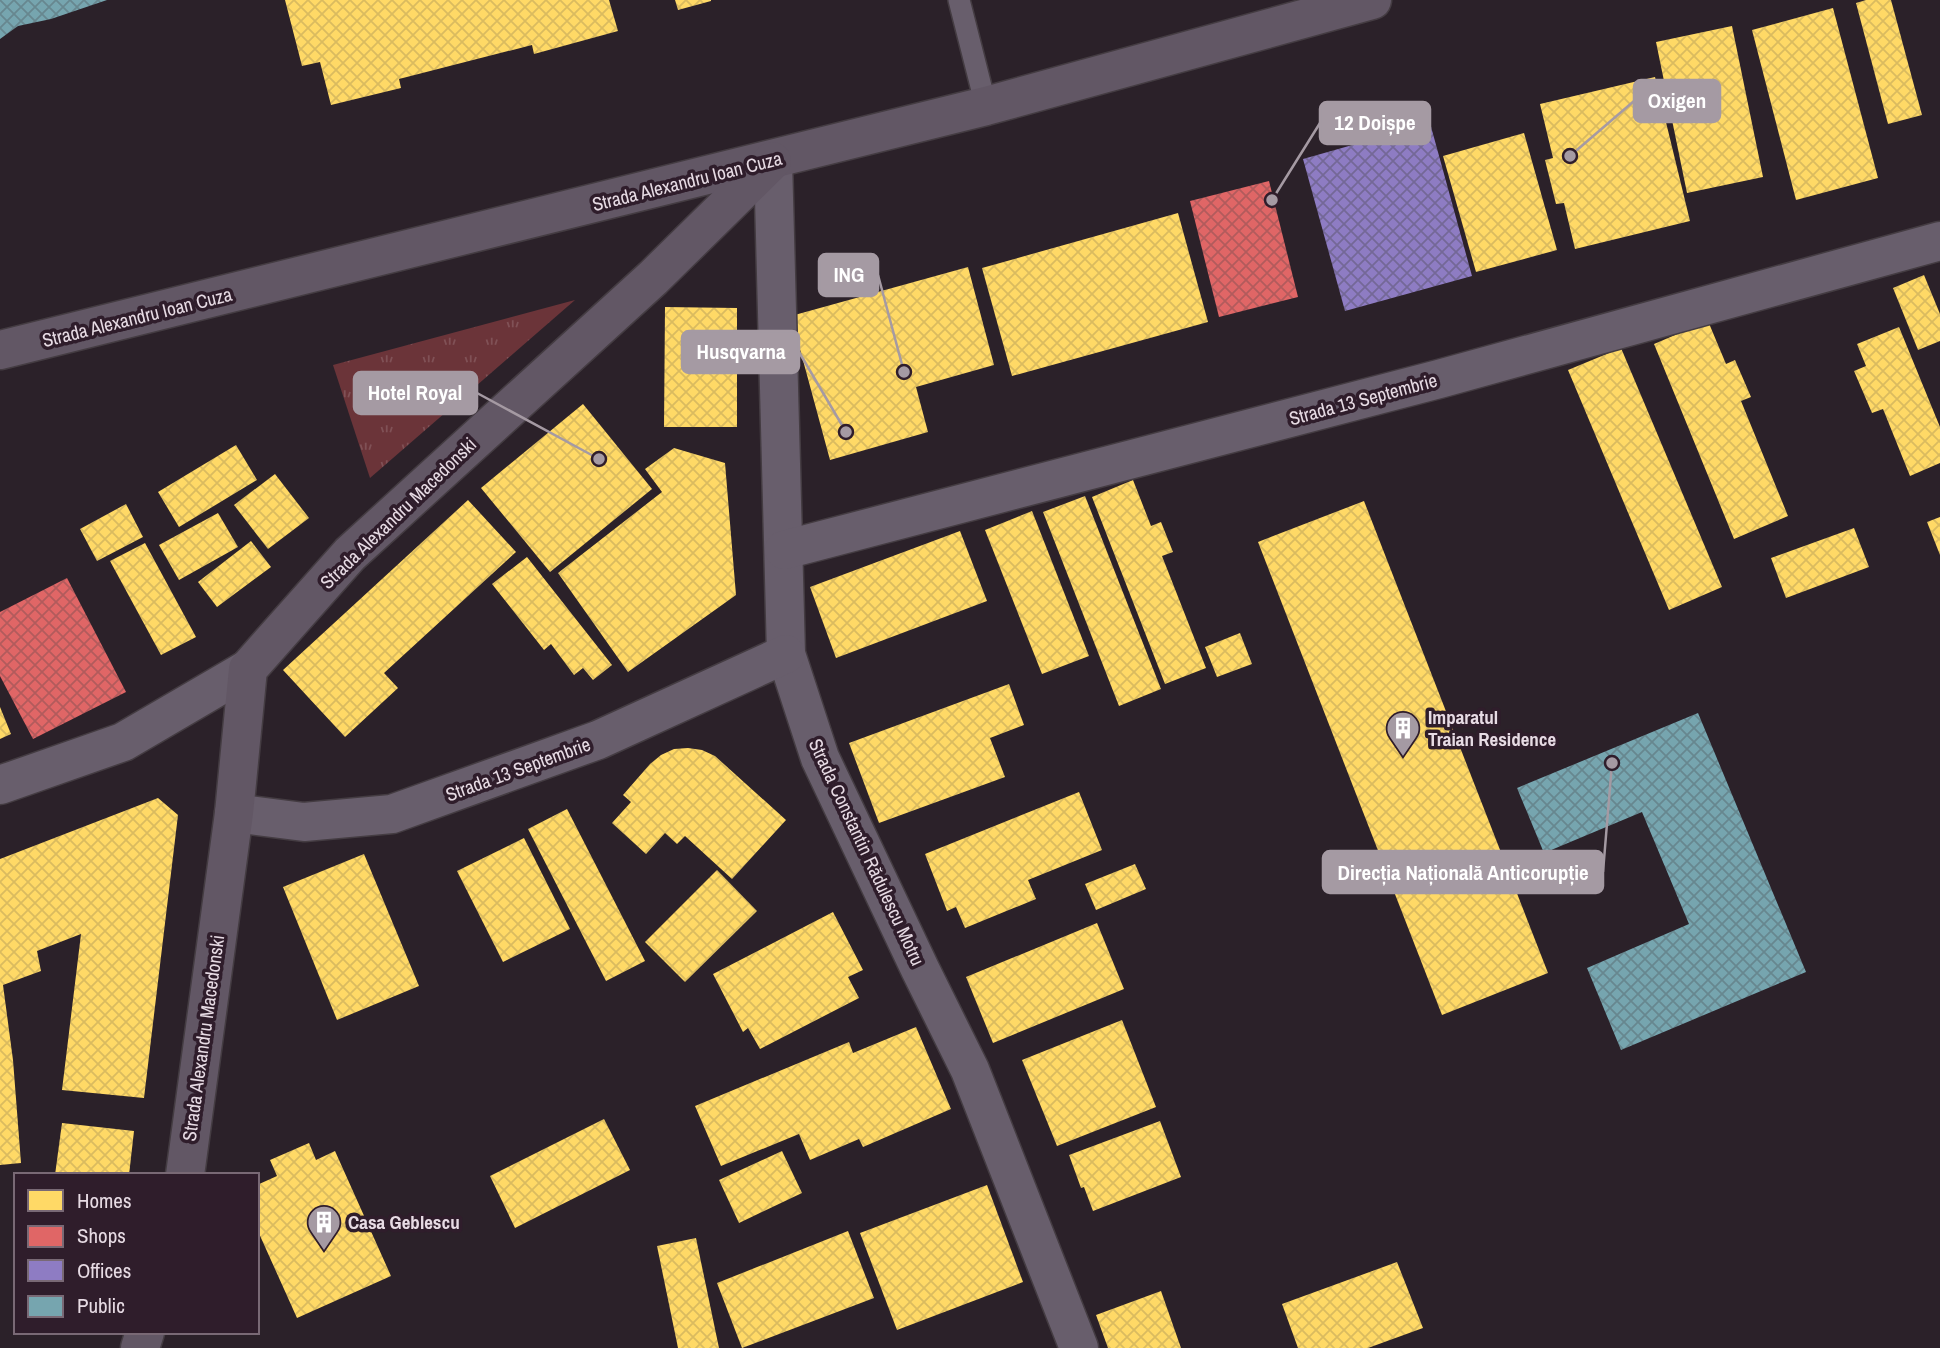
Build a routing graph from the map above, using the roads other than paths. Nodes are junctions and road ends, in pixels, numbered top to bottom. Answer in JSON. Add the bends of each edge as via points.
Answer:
{"nodes":[{"id":1,"x":959,"y":0,"type":"edge"},
{"id":2,"x":1372,"y":0,"type":"edge"},
{"id":3,"x":986,"y":106,"type":"junction"},
{"id":4,"x":773,"y":160,"type":"junction"},
{"id":5,"x":1940,"y":242,"type":"edge"},
{"id":6,"x":0,"y":350,"type":"edge"},
{"id":7,"x":784,"y":550,"type":"junction"},
{"id":8,"x":786,"y":653,"type":"junction"},
{"id":9,"x":248,"y":669,"type":"junction"},
{"id":10,"x":0,"y":785,"type":"edge"},
{"id":11,"x":234,"y":813,"type":"junction"},
{"id":12,"x":185,"y":1173,"type":"edge"},
{"id":13,"x":1079,"y":1348,"type":"edge"}],
"edges":[{"from":1,"to":3,"type":"lane"},
{"from":2,"to":3,"type":"main road","name":"Strada Alexandru Ioan Cuza"},
{"from":3,"to":4,"type":"main road","name":"Strada Alexandru Ioan Cuza"},
{"from":4,"to":6,"type":"main road","name":"Strada Alexandru Ioan Cuza"},
{"from":4,"to":7,"type":"street","name":"Strada Constantin Rădulescu Motru"},
{"from":4,"to":9,"type":"main road","name":"Strada Alexandru Macedonski","via":[[653,278],[350,554]]},
{"from":5,"to":7,"type":"street","name":"Strada 13 Septembrie"},
{"from":7,"to":8,"type":"street","name":"Strada Constantin Rădulescu Motru"},
{"from":8,"to":11,"type":"street","name":"Strada 13 Septembrie","via":[[598,740],[392,814],[304,822]]},
{"from":8,"to":13,"type":"street","name":"Strada Constantin Rădulescu Motru","via":[[820,758],[970,1070]]},
{"from":9,"to":10,"type":"street","via":[[123,742]]},
{"from":9,"to":11,"type":"main road","name":"Strada Alexandru Macedonski"},
{"from":11,"to":12,"type":"main road","name":"Strada Alexandru Macedonski"}]}
